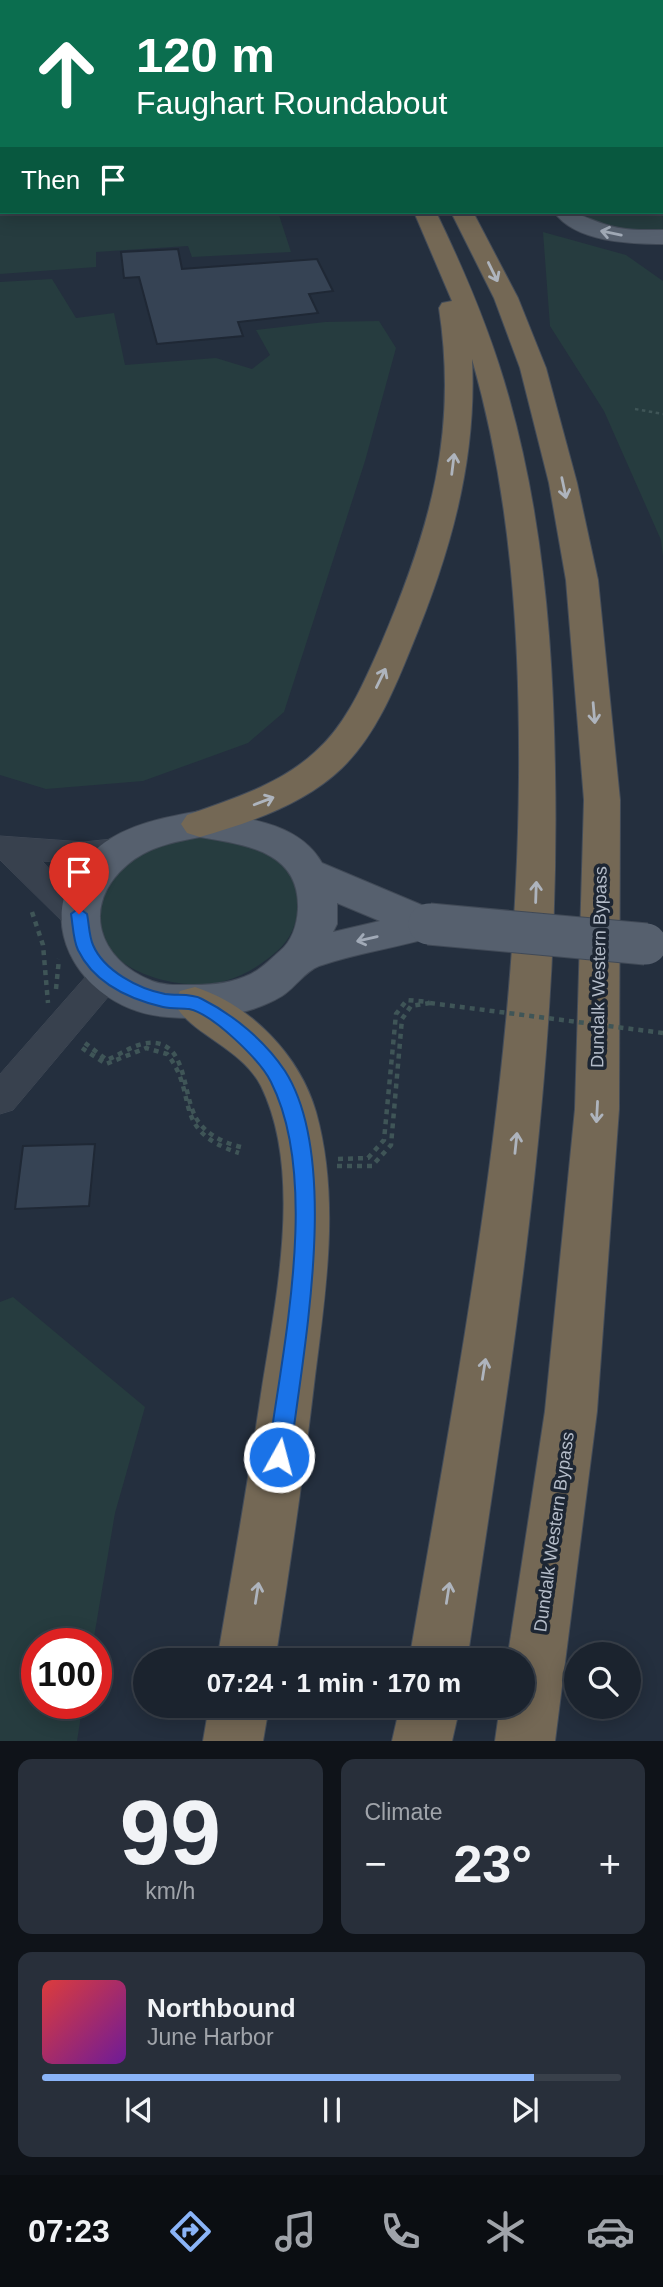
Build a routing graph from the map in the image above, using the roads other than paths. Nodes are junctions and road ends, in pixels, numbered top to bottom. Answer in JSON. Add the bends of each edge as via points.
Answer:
{"nodes":[{"id":1,"x":569,"y":214,"type":"edge"},
{"id":2,"x":440,"y":217,"type":"edge"},
{"id":3,"x":657,"y":239,"type":"edge"},
{"id":4,"x":200,"y":824,"type":"junction"},
{"id":5,"x":4,"y":848,"type":"edge"},
{"id":6,"x":121,"y":849,"type":"junction"},
{"id":7,"x":312,"y":874,"type":"junction"},
{"id":8,"x":79,"y":918,"type":"junction"},
{"id":9,"x":429,"y":924,"type":"junction"},
{"id":10,"x":657,"y":946,"type":"edge"},
{"id":11,"x":305,"y":954,"type":"junction"},
{"id":12,"x":107,"y":975,"type":"junction"},
{"id":13,"x":195,"y":1003,"type":"junction"},
{"id":14,"x":0,"y":1099,"type":"edge"},
{"id":15,"x":248,"y":1648,"type":"edge"},
{"id":16,"x":440,"y":1648,"type":"edge"},
{"id":17,"x":237,"y":1718,"type":"edge"},
{"id":18,"x":427,"y":1718,"type":"edge"},
{"id":19,"x":233,"y":1741,"type":"edge"},
{"id":20,"x":422,"y":1741,"type":"edge"},
{"id":21,"x":525,"y":1741,"type":"edge"}],
"edges":[{"from":3,"to":1,"type":"main road","one_way":true,"via":[[596,229]]},
{"from":4,"to":2,"type":"highway","one_way":true,"via":[[283,793],[328,761],[348,738],[380,683],[424,583],[450,489],[462,390]]},
{"from":16,"to":2,"type":"highway","one_way":true,"via":[[509,1216],[533,975],[540,796],[528,553],[512,457],[491,370]]},
{"from":2,"to":21,"type":"highway","name":"Dundalk Western Bypass","one_way":true,"via":[[506,298],[533,368],[582,580],[602,800],[597,1109],[571,1410]]},
{"from":4,"to":6,"type":"main road","via":[[166,829]]},
{"from":4,"to":7,"type":"main road","via":[[267,836],[300,858]]},
{"from":5,"to":6,"type":"street","via":[[84,853]]},
{"from":5,"to":8,"type":"street"},
{"from":6,"to":8,"type":"main road","via":[[92,879]]},
{"from":7,"to":9,"type":"main road"},
{"from":7,"to":11,"type":"main road","via":[[321,918]]},
{"from":8,"to":12,"type":"main road","via":[[85,948]]},
{"from":9,"to":10,"type":"main road","bridge":true},
{"from":9,"to":11,"type":"main road","one_way":true},
{"from":11,"to":13,"type":"main road","via":[[285,974],[257,990]]},
{"from":12,"to":13,"type":"main road","via":[[134,992]]},
{"from":12,"to":14,"type":"street","via":[[61,1018]]},
{"from":15,"to":13,"type":"highway","one_way":true,"via":[[301,1285],[306,1197],[296,1122],[278,1076],[250,1040]]},
{"from":17,"to":19,"type":"highway"},
{"from":18,"to":20,"type":"highway"}]}
